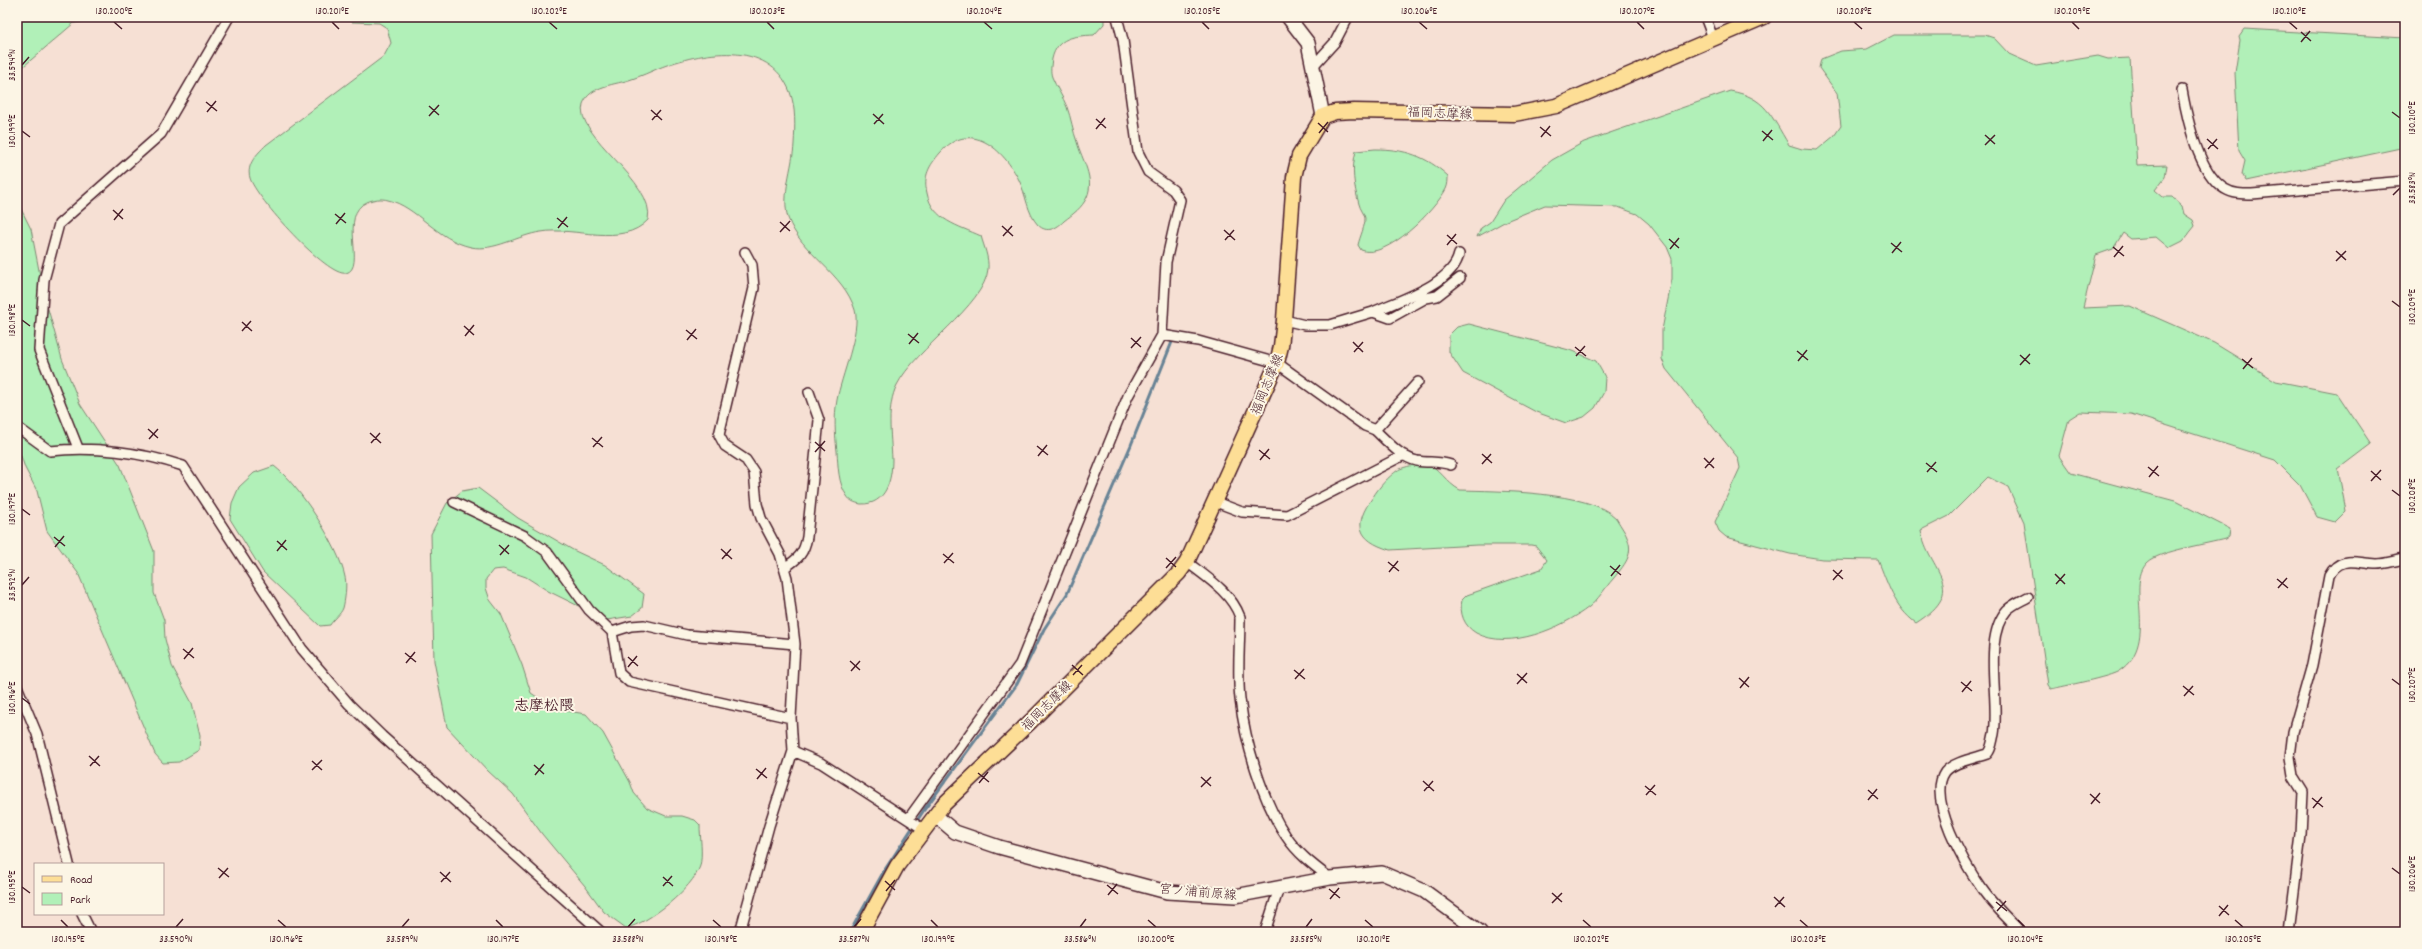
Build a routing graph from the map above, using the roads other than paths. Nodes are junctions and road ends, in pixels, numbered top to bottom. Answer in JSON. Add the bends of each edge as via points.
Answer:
{"nodes":[{"id":1,"x":229,"y":17,"type":"edge"},
{"id":2,"x":1117,"y":17,"type":"edge"},
{"id":3,"x":1288,"y":17,"type":"edge"},
{"id":4,"x":1348,"y":17,"type":"edge"},
{"id":5,"x":1705,"y":17,"type":"edge"},
{"id":6,"x":1764,"y":17,"type":"edge"},
{"id":7,"x":1713,"y":38,"type":"junction"},
{"id":8,"x":1314,"y":65,"type":"junction"},
{"id":9,"x":2182,"y":90,"type":"dead end"},
{"id":10,"x":1323,"y":116,"type":"junction"},
{"id":11,"x":2405,"y":181,"type":"edge"},
{"id":12,"x":745,"y":252,"type":"dead end"},
{"id":13,"x":1459,"y":254,"type":"dead end"},
{"id":14,"x":1460,"y":278,"type":"dead end"},
{"id":15,"x":1373,"y":312,"type":"junction"},
{"id":16,"x":1284,"y":320,"type":"junction"},
{"id":17,"x":1162,"y":335,"type":"junction"},
{"id":18,"x":1277,"y":363,"type":"junction"},
{"id":19,"x":1418,"y":382,"type":"dead end"},
{"id":20,"x":809,"y":392,"type":"dead end"},
{"id":21,"x":17,"y":427,"type":"edge"},
{"id":22,"x":1375,"y":430,"type":"junction"},
{"id":23,"x":78,"y":448,"type":"junction"},
{"id":24,"x":1404,"y":455,"type":"junction"},
{"id":25,"x":1451,"y":465,"type":"dead end"},
{"id":26,"x":1213,"y":501,"type":"junction"},
{"id":27,"x":454,"y":502,"type":"dead end"},
{"id":28,"x":2405,"y":559,"type":"edge"},
{"id":29,"x":1187,"y":562,"type":"junction"},
{"id":30,"x":784,"y":568,"type":"junction"},
{"id":31,"x":2028,"y":597,"type":"dead end"},
{"id":32,"x":612,"y":632,"type":"junction"},
{"id":33,"x":795,"y":644,"type":"junction"},
{"id":34,"x":17,"y":686,"type":"edge"},
{"id":35,"x":791,"y":718,"type":"junction"},
{"id":36,"x":792,"y":751,"type":"junction"},
{"id":37,"x":935,"y":815,"type":"junction"},
{"id":38,"x":909,"y":818,"type":"junction"},
{"id":39,"x":924,"y":829,"type":"junction"},
{"id":40,"x":69,"y":863,"type":"edge"},
{"id":41,"x":1330,"y":878,"type":"junction"},
{"id":42,"x":1279,"y":888,"type":"junction"},
{"id":43,"x":82,"y":915,"type":"edge"},
{"id":44,"x":91,"y":932,"type":"edge"},
{"id":45,"x":601,"y":932,"type":"edge"},
{"id":46,"x":740,"y":932,"type":"edge"},
{"id":47,"x":861,"y":932,"type":"edge"},
{"id":48,"x":1265,"y":932,"type":"edge"},
{"id":49,"x":1480,"y":932,"type":"edge"},
{"id":50,"x":2021,"y":932,"type":"edge"},
{"id":51,"x":2289,"y":932,"type":"edge"}],
"edges":[{"from":1,"to":23,"type":"street","via":[[161,134],[59,224],[44,280],[39,350]]},
{"from":2,"to":17,"type":"street","via":[[1123,40],[1138,152],[1148,172],[1173,190],[1180,200],[1166,262]]},
{"from":3,"to":8,"type":"main road","via":[[1308,43]]},
{"from":4,"to":8,"type":"street","via":[[1335,42]]},
{"from":5,"to":7,"type":"street"},
{"from":6,"to":7,"type":"main road","name":"福岡志摩線"},
{"from":7,"to":10,"type":"main road","name":"福岡志摩線","via":[[1556,106],[1528,112],[1514,114],[1354,111],[1335,112]]},
{"from":8,"to":10,"type":"main road"},
{"from":9,"to":11,"type":"street","via":[[2191,136],[2214,180],[2236,193],[2252,194]]},
{"from":10,"to":16,"type":"main road","name":"福岡志摩線","via":[[1299,156],[1294,176]]},
{"from":12,"to":30,"type":"street","via":[[752,265],[754,288],[719,435],[725,446],[751,465],[761,518],[780,554]]},
{"from":13,"to":15,"type":"street","via":[[1451,272],[1434,284]]},
{"from":14,"to":15,"type":"street","via":[[1437,296],[1426,298],[1390,318]]},
{"from":15,"to":16,"type":"street","via":[[1330,325],[1305,326]]},
{"from":16,"to":18,"type":"main road","name":"福岡志摩線"},
{"from":17,"to":18,"type":"street","via":[[1198,341]]},
{"from":17,"to":38,"type":"street","via":[[1128,396],[1020,664]]},
{"from":18,"to":22,"type":"street","via":[[1365,426]]},
{"from":18,"to":26,"type":"main road","name":"福岡志摩線"},
{"from":19,"to":22,"type":"street"},
{"from":20,"to":30,"type":"street","via":[[819,420],[807,537],[804,551],[798,560]]},
{"from":21,"to":23,"type":"street","via":[[50,451]]},
{"from":22,"to":24,"type":"street"},
{"from":23,"to":45,"type":"street","via":[[159,458],[183,466],[302,649],[349,704]]},
{"from":24,"to":25,"type":"street","via":[[1418,461],[1441,461]]},
{"from":24,"to":26,"type":"street","via":[[1287,515],[1242,512]]},
{"from":26,"to":29,"type":"main road","name":"福岡志摩線"},
{"from":27,"to":32,"type":"street","via":[[537,543],[554,560],[589,610]]},
{"from":28,"to":51,"type":"street","via":[[2378,564],[2346,561],[2332,569],[2329,576],[2312,665],[2293,732],[2290,757],[2293,776],[2303,792],[2301,835]]},
{"from":29,"to":37,"type":"main road","name":"福岡志摩線"},
{"from":29,"to":41,"type":"street","via":[[1221,589],[1238,609],[1240,699],[1246,732],[1264,791],[1286,837],[1308,862]]},
{"from":30,"to":33,"type":"street","via":[[791,598]]},
{"from":31,"to":50,"type":"street","via":[[2008,610],[1999,622],[1994,649],[1996,720],[1990,750],[1987,754],[1952,767],[1946,772],[1940,785],[1940,795],[1949,828],[1966,864],[1982,890]]},
{"from":32,"to":33,"type":"street","via":[[644,625],[687,635]]},
{"from":32,"to":35,"type":"street","via":[[619,673],[629,682]]},
{"from":33,"to":35,"type":"street"},
{"from":34,"to":40,"type":"street","via":[[37,734]]},
{"from":35,"to":36,"type":"street"},
{"from":36,"to":38,"type":"street","via":[[821,763]]},
{"from":36,"to":46,"type":"street"},
{"from":37,"to":39,"type":"main road","name":"福岡志摩線"},
{"from":37,"to":42,"type":"main road","name":"宮ノ浦前原線","via":[[955,832],[999,847],[1167,892],[1234,896]]},
{"from":38,"to":39,"type":"street"},
{"from":39,"to":47,"type":"main road","name":"福岡志摩線","via":[[897,866]]},
{"from":41,"to":42,"type":"main road","name":"宮ノ浦前原線"},
{"from":41,"to":49,"type":"main road","name":"宮ノ浦前原線","via":[[1382,873],[1424,891]]},
{"from":42,"to":48,"type":"street"},
{"from":43,"to":44,"type":"street"}]}
